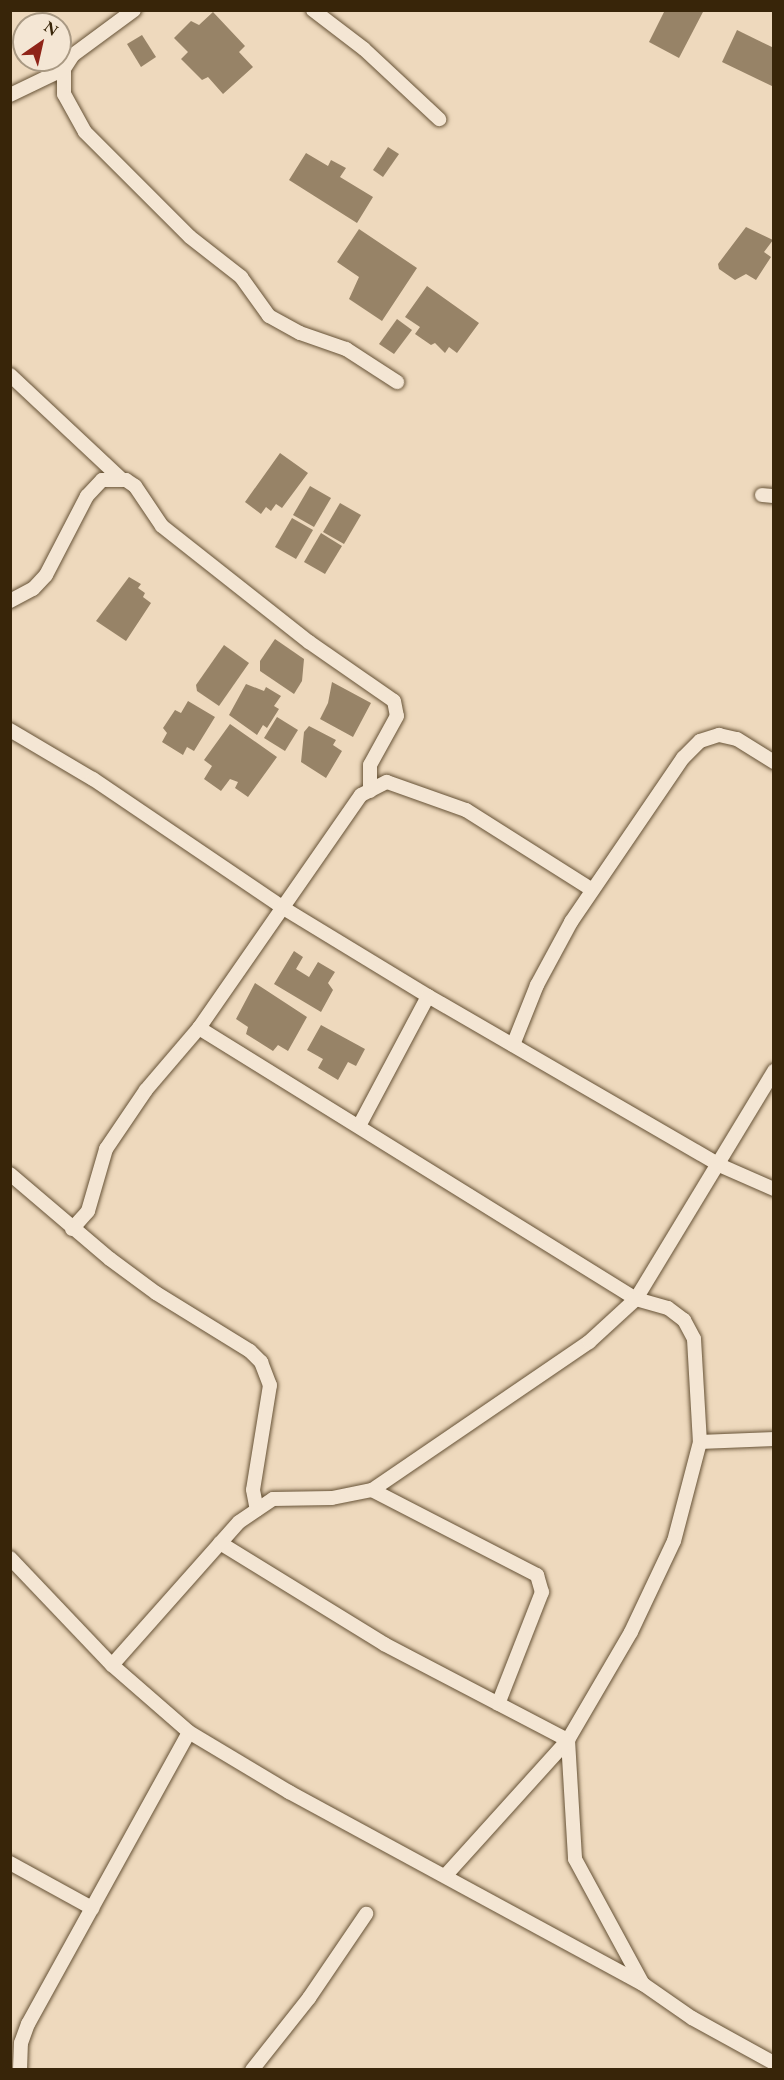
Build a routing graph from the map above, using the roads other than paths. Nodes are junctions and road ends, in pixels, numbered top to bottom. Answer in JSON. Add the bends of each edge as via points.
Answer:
{"nodes":[{"id":1,"x":134,"y":10,"type":"edge"},
{"id":2,"x":313,"y":10,"type":"edge"},
{"id":3,"x":72,"y":57,"type":"edge"},
{"id":4,"x":58,"y":72,"type":"edge"},
{"id":5,"x":64,"y":72,"type":"edge"},
{"id":6,"x":10,"y":95,"type":"edge"},
{"id":7,"x":439,"y":119,"type":"dead end"},
{"id":8,"x":10,"y":375,"type":"edge"},
{"id":9,"x":397,"y":382,"type":"dead end"},
{"id":10,"x":120,"y":478,"type":"junction"},
{"id":11,"x":10,"y":601,"type":"edge"},
{"id":12,"x":10,"y":730,"type":"edge"},
{"id":13,"x":774,"y":762,"type":"edge"},
{"id":14,"x":370,"y":790,"type":"junction"},
{"id":15,"x":591,"y":889,"type":"junction"},
{"id":16,"x":285,"y":909,"type":"junction"},
{"id":17,"x":428,"y":996,"type":"junction"},
{"id":18,"x":199,"y":1029,"type":"junction"},
{"id":19,"x":513,"y":1045,"type":"junction"},
{"id":20,"x":774,"y":1071,"type":"edge"},
{"id":21,"x":359,"y":1126,"type":"junction"},
{"id":22,"x":719,"y":1165,"type":"junction"},
{"id":23,"x":10,"y":1174,"type":"edge"},
{"id":24,"x":774,"y":1189,"type":"edge"},
{"id":25,"x":72,"y":1229,"type":"junction"},
{"id":26,"x":636,"y":1299,"type":"junction"},
{"id":27,"x":774,"y":1439,"type":"edge"},
{"id":28,"x":700,"y":1442,"type":"junction"},
{"id":29,"x":372,"y":1490,"type":"junction"},
{"id":30,"x":257,"y":1510,"type":"junction"},
{"id":31,"x":220,"y":1543,"type":"junction"},
{"id":32,"x":10,"y":1558,"type":"edge"},
{"id":33,"x":112,"y":1665,"type":"junction"},
{"id":34,"x":498,"y":1704,"type":"junction"},
{"id":35,"x":189,"y":1732,"type":"junction"},
{"id":36,"x":568,"y":1740,"type":"junction"},
{"id":37,"x":10,"y":1863,"type":"edge"},
{"id":38,"x":446,"y":1875,"type":"junction"},
{"id":39,"x":92,"y":1908,"type":"junction"},
{"id":40,"x":366,"y":1914,"type":"dead end"},
{"id":41,"x":643,"y":1984,"type":"junction"},
{"id":42,"x":774,"y":2063,"type":"edge"},
{"id":43,"x":20,"y":2070,"type":"edge"},
{"id":44,"x":252,"y":2070,"type":"edge"}],
"edges":[{"from":1,"to":3,"type":"street"},
{"from":2,"to":7,"type":"street","via":[[364,49]]},
{"from":4,"to":6,"type":"street"},
{"from":5,"to":9,"type":"street","via":[[64,94],[86,132],[190,237],[241,277],[269,316],[300,333],[346,349]]},
{"from":8,"to":10,"type":"street"},
{"from":10,"to":11,"type":"street","via":[[102,480],[87,496],[46,575],[33,589]]},
{"from":10,"to":14,"type":"street","via":[[135,486],[162,526],[309,642],[394,701],[397,716],[370,765]]},
{"from":12,"to":16,"type":"street","via":[[93,778]]},
{"from":13,"to":15,"type":"street","via":[[737,739],[719,735],[700,741],[683,758]]},
{"from":14,"to":15,"type":"street","via":[[387,782],[466,810]]},
{"from":14,"to":16,"type":"street","via":[[361,795]]},
{"from":15,"to":19,"type":"street","via":[[537,985]]},
{"from":16,"to":17,"type":"street"},
{"from":16,"to":18,"type":"street"},
{"from":17,"to":19,"type":"street"},
{"from":17,"to":21,"type":"street"},
{"from":18,"to":21,"type":"street"},
{"from":18,"to":25,"type":"street","via":[[146,1090],[106,1149],[88,1211]]},
{"from":19,"to":22,"type":"street"},
{"from":20,"to":22,"type":"street"},
{"from":21,"to":26,"type":"street"},
{"from":22,"to":24,"type":"street"},
{"from":22,"to":26,"type":"street"},
{"from":23,"to":25,"type":"street"},
{"from":25,"to":30,"type":"street","via":[[156,1293],[261,1362],[270,1385],[254,1490]]},
{"from":26,"to":28,"type":"street","via":[[668,1308],[684,1320],[694,1339]]},
{"from":26,"to":29,"type":"street","via":[[589,1342]]},
{"from":27,"to":28,"type":"street"},
{"from":28,"to":36,"type":"street","via":[[674,1541],[631,1632]]},
{"from":29,"to":30,"type":"street","via":[[332,1498],[273,1499]]},
{"from":29,"to":34,"type":"street","via":[[537,1575],[542,1592]]},
{"from":30,"to":31,"type":"street","via":[[239,1522]]},
{"from":31,"to":33,"type":"street"},
{"from":31,"to":34,"type":"street","via":[[384,1644]]},
{"from":32,"to":33,"type":"street"},
{"from":33,"to":35,"type":"street"},
{"from":34,"to":36,"type":"street"},
{"from":35,"to":38,"type":"street","via":[[289,1792]]},
{"from":35,"to":39,"type":"street"},
{"from":36,"to":38,"type":"street"},
{"from":36,"to":41,"type":"street","via":[[575,1859]]},
{"from":37,"to":39,"type":"street"},
{"from":38,"to":41,"type":"street"},
{"from":39,"to":43,"type":"street","via":[[28,2024],[21,2043]]},
{"from":40,"to":44,"type":"street","via":[[309,1998]]},
{"from":41,"to":42,"type":"street","via":[[692,2018]]}]}
